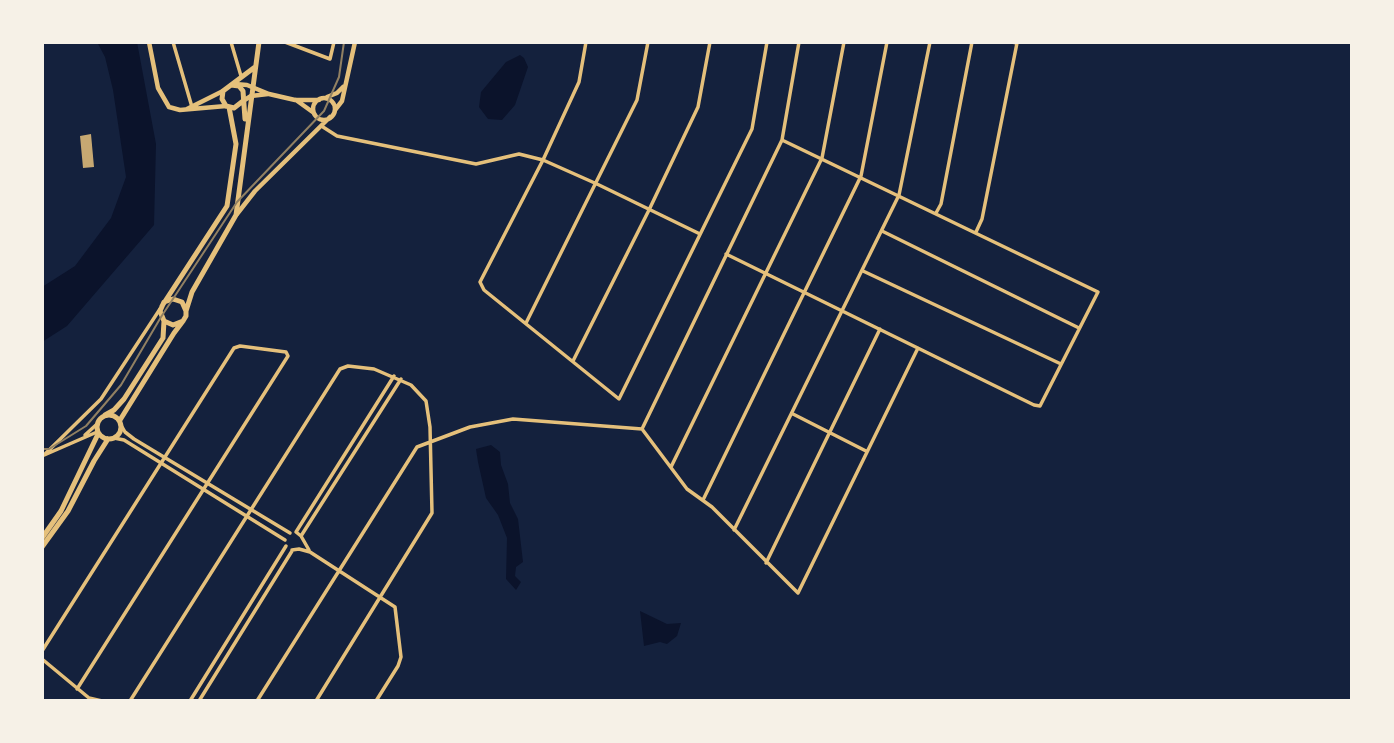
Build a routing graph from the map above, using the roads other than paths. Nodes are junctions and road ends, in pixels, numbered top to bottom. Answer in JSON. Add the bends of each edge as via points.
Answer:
{"nodes":[{"id":1,"x":149,"y":42,"type":"edge"},
{"id":2,"x":173,"y":42,"type":"edge"},
{"id":3,"x":231,"y":42,"type":"edge"},
{"id":4,"x":259,"y":42,"type":"edge"},
{"id":5,"x":285,"y":42,"type":"edge"},
{"id":6,"x":334,"y":42,"type":"edge"},
{"id":7,"x":355,"y":42,"type":"edge"},
{"id":8,"x":586,"y":42,"type":"edge"},
{"id":9,"x":648,"y":42,"type":"edge"},
{"id":10,"x":710,"y":42,"type":"edge"},
{"id":11,"x":767,"y":42,"type":"edge"},
{"id":12,"x":799,"y":42,"type":"edge"},
{"id":13,"x":844,"y":42,"type":"edge"},
{"id":14,"x":887,"y":42,"type":"edge"},
{"id":15,"x":930,"y":42,"type":"edge"},
{"id":16,"x":972,"y":42,"type":"edge"},
{"id":17,"x":1012,"y":42,"type":"edge"},
{"id":18,"x":1017,"y":43,"type":"edge"},
{"id":19,"x":255,"y":67,"type":"junction"},
{"id":20,"x":241,"y":76,"type":"junction"},
{"id":21,"x":231,"y":85,"type":"junction"},
{"id":22,"x":252,"y":86,"type":"junction"},
{"id":23,"x":344,"y":86,"type":"junction"},
{"id":24,"x":223,"y":91,"type":"junction"},
{"id":25,"x":269,"y":94,"type":"junction"},
{"id":26,"x":251,"y":96,"type":"junction"},
{"id":27,"x":322,"y":99,"type":"junction"},
{"id":28,"x":295,"y":100,"type":"junction"},
{"id":29,"x":243,"y":101,"type":"junction"},
{"id":30,"x":192,"y":107,"type":"junction"},
{"id":31,"x":227,"y":107,"type":"junction"},
{"id":32,"x":335,"y":110,"type":"junction"},
{"id":33,"x":318,"y":117,"type":"junction"},
{"id":34,"x":330,"y":117,"type":"junction"},
{"id":35,"x":323,"y":127,"type":"junction"},
{"id":36,"x":246,"y":129,"type":"junction"},
{"id":37,"x":782,"y":140,"type":"junction"},
{"id":38,"x":822,"y":158,"type":"junction"},
{"id":39,"x":543,"y":160,"type":"junction"},
{"id":40,"x":861,"y":176,"type":"junction"},
{"id":41,"x":597,"y":184,"type":"junction"},
{"id":42,"x":899,"y":195,"type":"junction"},
{"id":43,"x":649,"y":210,"type":"junction"},
{"id":44,"x":936,"y":213,"type":"junction"},
{"id":45,"x":236,"y":215,"type":"junction"},
{"id":46,"x":882,"y":231,"type":"junction"},
{"id":47,"x":976,"y":232,"type":"junction"},
{"id":48,"x":700,"y":234,"type":"junction"},
{"id":49,"x":726,"y":254,"type":"junction"},
{"id":50,"x":863,"y":270,"type":"junction"},
{"id":51,"x":767,"y":273,"type":"junction"},
{"id":52,"x":805,"y":292,"type":"junction"},
{"id":53,"x":161,"y":306,"type":"junction"},
{"id":54,"x":186,"y":311,"type":"junction"},
{"id":55,"x":843,"y":311,"type":"junction"},
{"id":56,"x":164,"y":321,"type":"junction"},
{"id":57,"x":183,"y":321,"type":"junction"},
{"id":58,"x":526,"y":323,"type":"junction"},
{"id":59,"x":1079,"y":328,"type":"junction"},
{"id":60,"x":880,"y":329,"type":"junction"},
{"id":61,"x":918,"y":348,"type":"junction"},
{"id":62,"x":573,"y":361,"type":"junction"},
{"id":63,"x":1061,"y":364,"type":"junction"},
{"id":64,"x":394,"y":376,"type":"junction"},
{"id":65,"x":401,"y":379,"type":"junction"},
{"id":66,"x":793,"y":414,"type":"junction"},
{"id":67,"x":104,"y":415,"type":"junction"},
{"id":68,"x":120,"y":423,"type":"junction"},
{"id":69,"x":642,"y":429,"type":"junction"},
{"id":70,"x":97,"y":430,"type":"junction"},
{"id":71,"x":831,"y":433,"type":"junction"},
{"id":72,"x":111,"y":439,"type":"junction"},
{"id":73,"x":430,"y":442,"type":"junction"},
{"id":74,"x":866,"y":451,"type":"junction"},
{"id":75,"x":43,"y":455,"type":"edge"},
{"id":76,"x":164,"y":457,"type":"junction"},
{"id":77,"x":161,"y":463,"type":"junction"},
{"id":78,"x":671,"y":467,"type":"junction"},
{"id":79,"x":207,"y":483,"type":"junction"},
{"id":80,"x":204,"y":489,"type":"junction"},
{"id":81,"x":703,"y":500,"type":"junction"},
{"id":82,"x":250,"y":511,"type":"junction"},
{"id":83,"x":246,"y":518,"type":"junction"},
{"id":84,"x":734,"y":530,"type":"junction"},
{"id":85,"x":290,"y":533,"type":"junction"},
{"id":86,"x":296,"y":533,"type":"junction"},
{"id":87,"x":301,"y":536,"type":"junction"},
{"id":88,"x":42,"y":538,"type":"edge"},
{"id":89,"x":285,"y":540,"type":"junction"},
{"id":90,"x":303,"y":542,"type":"junction"},
{"id":91,"x":286,"y":546,"type":"junction"},
{"id":92,"x":42,"y":547,"type":"edge"},
{"id":93,"x":299,"y":549,"type":"junction"},
{"id":94,"x":292,"y":550,"type":"junction"},
{"id":95,"x":310,"y":552,"type":"junction"},
{"id":96,"x":766,"y":563,"type":"junction"},
{"id":97,"x":339,"y":570,"type":"junction"},
{"id":98,"x":381,"y":597,"type":"junction"},
{"id":99,"x":42,"y":650,"type":"edge"},
{"id":100,"x":42,"y":659,"type":"edge"},
{"id":101,"x":76,"y":689,"type":"junction"},
{"id":102,"x":102,"y":701,"type":"edge"},
{"id":103,"x":130,"y":701,"type":"edge"},
{"id":104,"x":190,"y":701,"type":"edge"},
{"id":105,"x":199,"y":701,"type":"edge"},
{"id":106,"x":257,"y":701,"type":"edge"},
{"id":107,"x":316,"y":701,"type":"edge"},
{"id":108,"x":376,"y":701,"type":"edge"}],
"edges":[{"from":1,"to":30,"type":"street","via":[[164,101],[175,109]]},
{"from":2,"to":30,"type":"street"},
{"from":3,"to":20,"type":"street"},
{"from":4,"to":19,"type":"main road"},
{"from":5,"to":6,"type":"street","via":[[330,59]]},
{"from":7,"to":23,"type":"street"},
{"from":8,"to":39,"type":"street","via":[[579,82]]},
{"from":9,"to":41,"type":"street","via":[[637,100]]},
{"from":10,"to":43,"type":"street","via":[[698,107]]},
{"from":11,"to":48,"type":"street","via":[[751,128]]},
{"from":12,"to":37,"type":"street"},
{"from":13,"to":38,"type":"street"},
{"from":14,"to":40,"type":"street"},
{"from":15,"to":42,"type":"street"},
{"from":16,"to":44,"type":"street"},
{"from":17,"to":18,"type":"street"},
{"from":18,"to":47,"type":"street"},
{"from":19,"to":20,"type":"main road"},
{"from":19,"to":22,"type":"main road"},
{"from":20,"to":21,"type":"main road"},
{"from":21,"to":22,"type":"street"},
{"from":21,"to":24,"type":"main road"},
{"from":21,"to":29,"type":"main road","via":[[243,91]]},
{"from":22,"to":25,"type":"street"},
{"from":22,"to":26,"type":"main road"},
{"from":23,"to":27,"type":"street"},
{"from":23,"to":32,"type":"street"},
{"from":24,"to":30,"type":"street"},
{"from":24,"to":31,"type":"main road"},
{"from":25,"to":26,"type":"street"},
{"from":25,"to":28,"type":"street"},
{"from":26,"to":29,"type":"street"},
{"from":26,"to":36,"type":"main road"},
{"from":27,"to":28,"type":"street"},
{"from":27,"to":32,"type":"street","via":[[333,102]]},
{"from":27,"to":33,"type":"street","via":[[314,107]]},
{"from":28,"to":33,"type":"street"},
{"from":29,"to":31,"type":"main road"},
{"from":29,"to":36,"type":"main road"},
{"from":30,"to":31,"type":"street"},
{"from":31,"to":53,"type":"main road","via":[[236,144],[227,205]]},
{"from":32,"to":34,"type":"street"},
{"from":33,"to":34,"type":"street"},
{"from":33,"to":35,"type":"street"},
{"from":34,"to":35,"type":"street"},
{"from":35,"to":39,"type":"street","via":[[337,136],[476,164],[519,154]]},
{"from":35,"to":45,"type":"street"},
{"from":36,"to":45,"type":"main road"},
{"from":37,"to":38,"type":"street"},
{"from":37,"to":49,"type":"street"},
{"from":38,"to":40,"type":"street"},
{"from":38,"to":51,"type":"street"},
{"from":39,"to":41,"type":"street"},
{"from":39,"to":58,"type":"street","via":[[480,282]]},
{"from":40,"to":42,"type":"street"},
{"from":40,"to":52,"type":"street"},
{"from":41,"to":43,"type":"street"},
{"from":41,"to":58,"type":"street"},
{"from":42,"to":44,"type":"street"},
{"from":42,"to":46,"type":"street"},
{"from":43,"to":48,"type":"street"},
{"from":43,"to":62,"type":"street"},
{"from":44,"to":47,"type":"street"},
{"from":45,"to":54,"type":"main road"},
{"from":46,"to":50,"type":"street"},
{"from":46,"to":59,"type":"street"},
{"from":47,"to":59,"type":"street","via":[[1098,292]]},
{"from":48,"to":62,"type":"street","via":[[619,400]]},
{"from":49,"to":51,"type":"street"},
{"from":49,"to":69,"type":"street"},
{"from":50,"to":55,"type":"street"},
{"from":50,"to":63,"type":"street"},
{"from":51,"to":52,"type":"street"},
{"from":51,"to":78,"type":"street"},
{"from":52,"to":55,"type":"street"},
{"from":52,"to":81,"type":"street"},
{"from":53,"to":54,"type":"main road","via":[[178,300]]},
{"from":53,"to":56,"type":"main road"},
{"from":53,"to":75,"type":"street","via":[[101,399]]},
{"from":54,"to":57,"type":"main road"},
{"from":55,"to":60,"type":"street"},
{"from":55,"to":66,"type":"street"},
{"from":56,"to":57,"type":"main road","via":[[173,325]]},
{"from":56,"to":67,"type":"main road","via":[[163,338],[131,389],[120,405]]},
{"from":57,"to":68,"type":"main road"},
{"from":58,"to":62,"type":"street"},
{"from":59,"to":63,"type":"street"},
{"from":60,"to":61,"type":"street"},
{"from":60,"to":71,"type":"street"},
{"from":61,"to":63,"type":"street","via":[[1040,406]]},
{"from":61,"to":74,"type":"street"},
{"from":64,"to":65,"type":"street"},
{"from":64,"to":82,"type":"street","via":[[343,366]]},
{"from":64,"to":86,"type":"street"},
{"from":65,"to":73,"type":"street","via":[[426,401]]},
{"from":65,"to":87,"type":"street"},
{"from":66,"to":71,"type":"street"},
{"from":66,"to":84,"type":"street"},
{"from":67,"to":68,"type":"main road","via":[[116,416]]},
{"from":67,"to":70,"type":"main road"},
{"from":68,"to":72,"type":"main road","via":[[120,433]]},
{"from":68,"to":76,"type":"street","via":[[134,439]]},
{"from":69,"to":73,"type":"street","via":[[513,419],[470,427]]},
{"from":69,"to":78,"type":"street"},
{"from":70,"to":72,"type":"main road"},
{"from":70,"to":75,"type":"street"},
{"from":70,"to":88,"type":"main road","via":[[61,511]]},
{"from":71,"to":74,"type":"street"},
{"from":71,"to":96,"type":"street"},
{"from":72,"to":77,"type":"street","via":[[124,440]]},
{"from":72,"to":92,"type":"main road"},
{"from":73,"to":97,"type":"street","via":[[417,447]]},
{"from":73,"to":98,"type":"street","via":[[432,513]]},
{"from":74,"to":96,"type":"street","via":[[798,593]]},
{"from":76,"to":77,"type":"street"},
{"from":76,"to":79,"type":"street"},
{"from":76,"to":79,"type":"street","via":[[236,347],[286,352],[288,356]]},
{"from":77,"to":80,"type":"street"},
{"from":77,"to":99,"type":"street"},
{"from":78,"to":81,"type":"street","via":[[687,489]]},
{"from":79,"to":80,"type":"street"},
{"from":79,"to":82,"type":"street"},
{"from":80,"to":83,"type":"street"},
{"from":80,"to":101,"type":"street"},
{"from":81,"to":84,"type":"street"},
{"from":82,"to":83,"type":"street"},
{"from":82,"to":85,"type":"street"},
{"from":83,"to":89,"type":"street"},
{"from":83,"to":103,"type":"street"},
{"from":84,"to":96,"type":"street"},
{"from":85,"to":86,"type":"street"},
{"from":85,"to":89,"type":"street"},
{"from":86,"to":87,"type":"street"},
{"from":87,"to":90,"type":"street"},
{"from":89,"to":91,"type":"street"},
{"from":90,"to":93,"type":"street"},
{"from":90,"to":95,"type":"street"},
{"from":91,"to":94,"type":"street"},
{"from":91,"to":104,"type":"street"},
{"from":93,"to":94,"type":"street"},
{"from":93,"to":95,"type":"street"},
{"from":94,"to":105,"type":"street"},
{"from":95,"to":97,"type":"street"},
{"from":97,"to":98,"type":"street"},
{"from":97,"to":106,"type":"street"},
{"from":98,"to":107,"type":"street"},
{"from":98,"to":108,"type":"street","via":[[395,607],[400,660]]},
{"from":100,"to":101,"type":"street"},
{"from":101,"to":102,"type":"street"}]}
